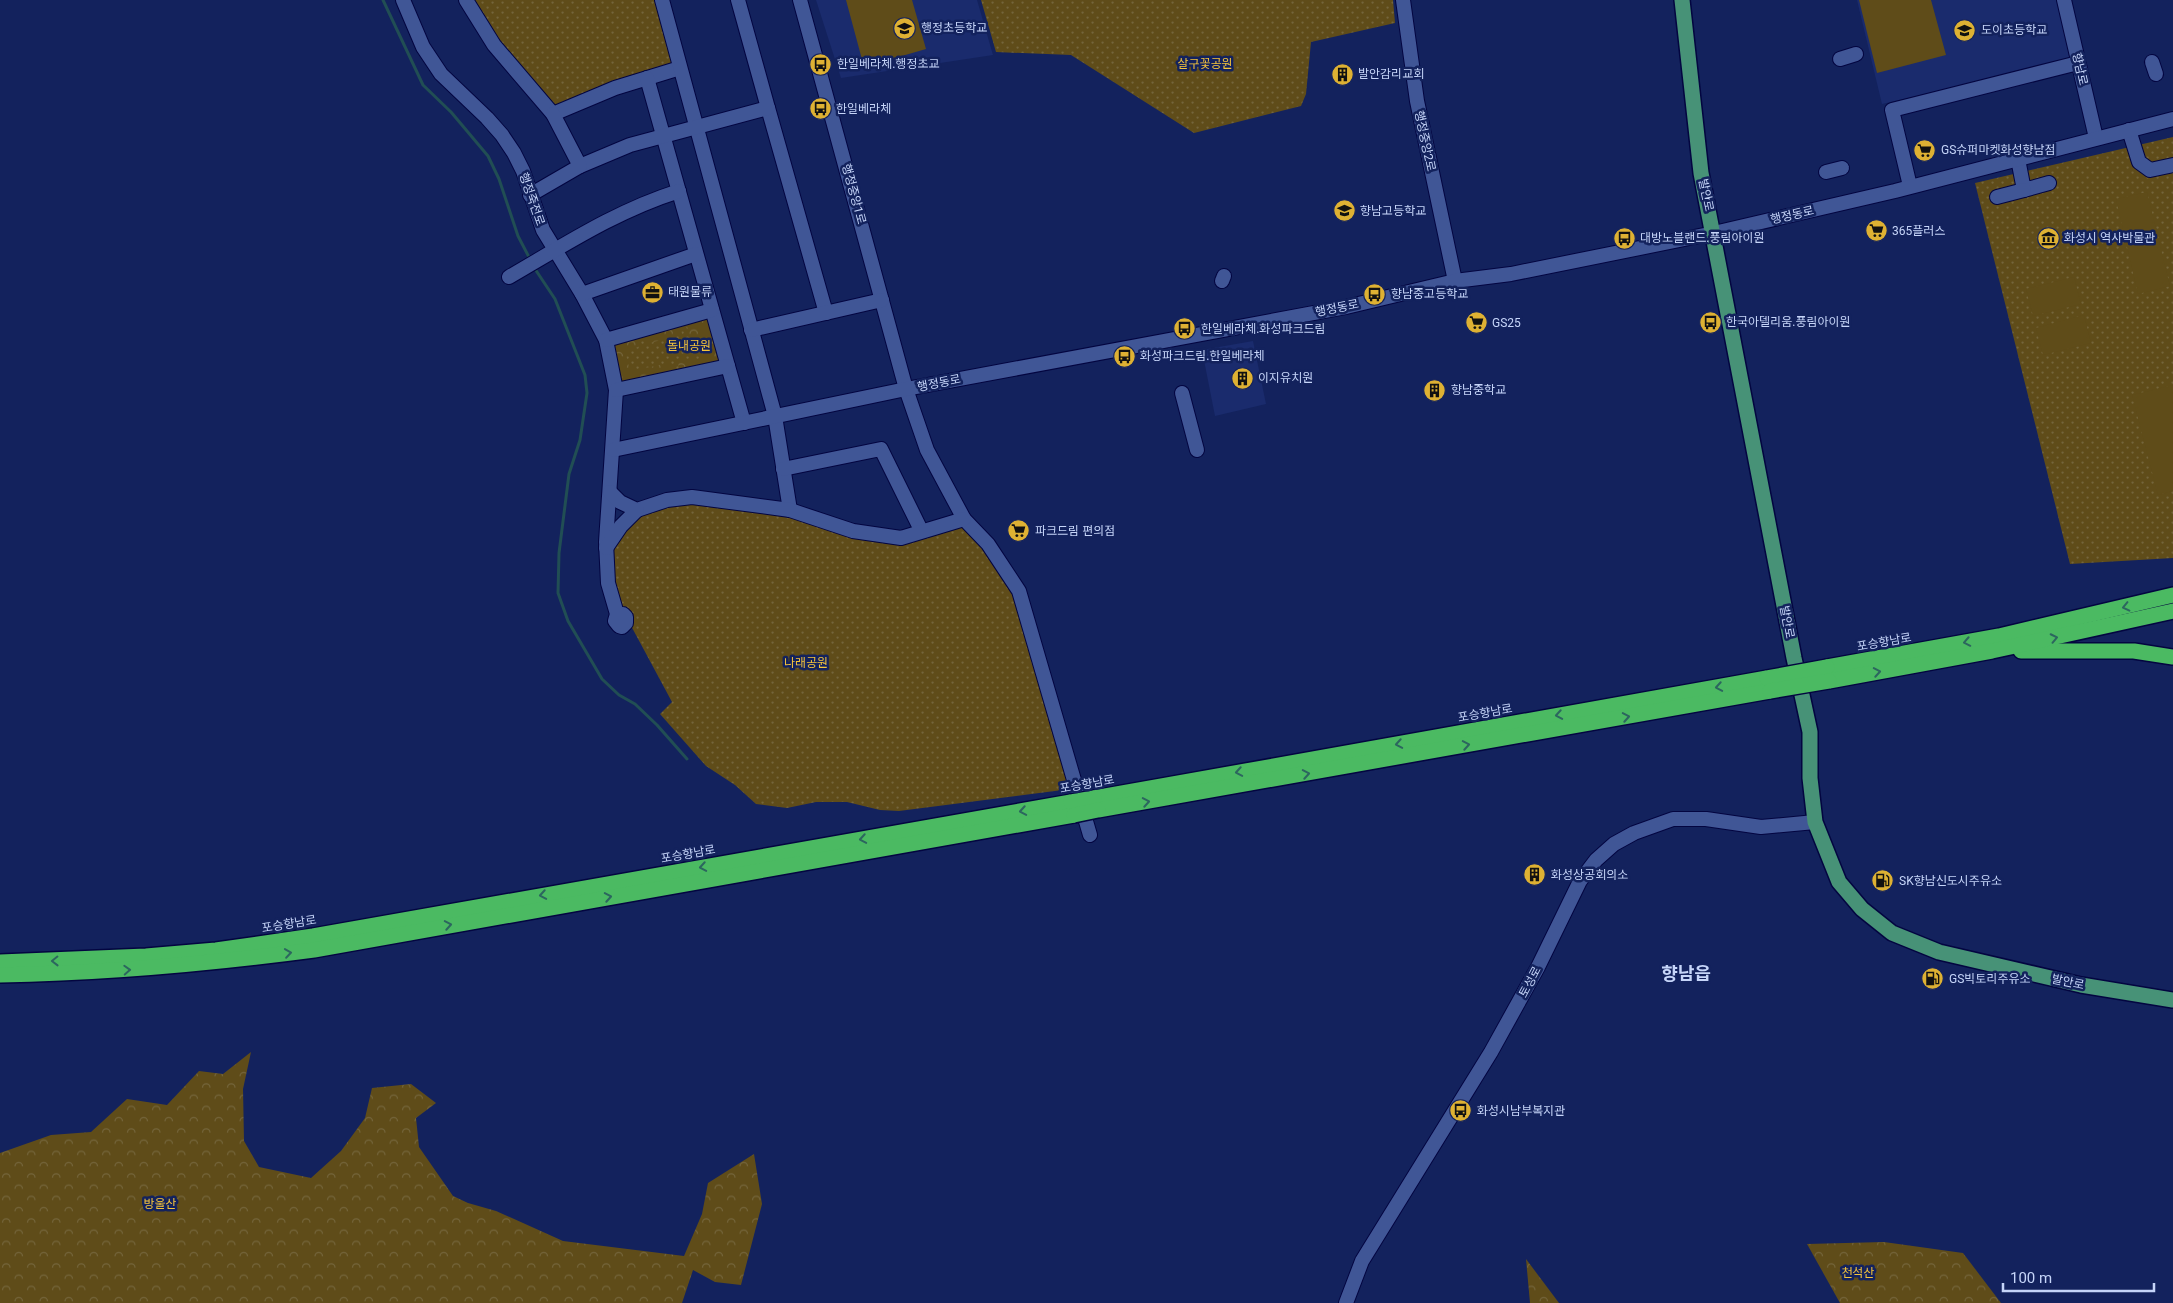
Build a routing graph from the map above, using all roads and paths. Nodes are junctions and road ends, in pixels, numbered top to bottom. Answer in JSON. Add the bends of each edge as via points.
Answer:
{"nodes":[{"id":1,"x":402,"y":0,"type":"edge"},
{"id":2,"x":466,"y":0,"type":"edge"},
{"id":3,"x":662,"y":0,"type":"edge"},
{"id":4,"x":738,"y":0,"type":"edge"},
{"id":5,"x":800,"y":0,"type":"edge"},
{"id":6,"x":1403,"y":0,"type":"edge"},
{"id":7,"x":1682,"y":0,"type":"edge"},
{"id":8,"x":2064,"y":0,"type":"edge"},
{"id":9,"x":1856,"y":54,"type":"dead end"},
{"id":10,"x":1840,"y":59,"type":"dead end"},
{"id":11,"x":2078,"y":63,"type":"junction"},
{"id":12,"x":680,"y":68,"type":"junction"},
{"id":13,"x":647,"y":78,"type":"junction"},
{"id":14,"x":768,"y":108,"type":"junction"},
{"id":15,"x":553,"y":114,"type":"junction"},
{"id":16,"x":2173,"y":119,"type":"edge"},
{"id":17,"x":696,"y":126,"type":"junction"},
{"id":18,"x":2129,"y":130,"type":"junction"},
{"id":19,"x":664,"y":136,"type":"junction"},
{"id":20,"x":2096,"y":138,"type":"junction"},
{"id":21,"x":2018,"y":158,"type":"junction"},
{"id":22,"x":2173,"y":165,"type":"edge"},
{"id":23,"x":580,"y":166,"type":"junction"},
{"id":24,"x":1842,"y":168,"type":"dead end"},
{"id":25,"x":1826,"y":172,"type":"dead end"},
{"id":26,"x":2049,"y":184,"type":"dead end"},
{"id":27,"x":1910,"y":186,"type":"junction"},
{"id":28,"x":2024,"y":190,"type":"junction"},
{"id":29,"x":679,"y":191,"type":"junction"},
{"id":30,"x":530,"y":195,"type":"junction"},
{"id":31,"x":1997,"y":198,"type":"dead end"},
{"id":32,"x":1714,"y":233,"type":"junction"},
{"id":33,"x":555,"y":250,"type":"junction"},
{"id":34,"x":696,"y":254,"type":"junction"},
{"id":35,"x":509,"y":277,"type":"dead end"},
{"id":36,"x":1454,"y":281,"type":"junction"},
{"id":37,"x":582,"y":294,"type":"junction"},
{"id":38,"x":882,"y":300,"type":"junction"},
{"id":39,"x":712,"y":310,"type":"junction"},
{"id":40,"x":826,"y":313,"type":"junction"},
{"id":41,"x":751,"y":330,"type":"junction"},
{"id":42,"x":606,"y":340,"type":"junction"},
{"id":43,"x":728,"y":366,"type":"junction"},
{"id":44,"x":906,"y":389,"type":"junction"},
{"id":45,"x":616,"y":390,"type":"junction"},
{"id":46,"x":1182,"y":393,"type":"dead end"},
{"id":47,"x":775,"y":416,"type":"junction"},
{"id":48,"x":744,"y":423,"type":"junction"},
{"id":49,"x":613,"y":450,"type":"junction"},
{"id":50,"x":1197,"y":450,"type":"dead end"},
{"id":51,"x":783,"y":469,"type":"junction"},
{"id":52,"x":610,"y":492,"type":"junction"},
{"id":53,"x":637,"y":510,"type":"junction"},
{"id":54,"x":790,"y":510,"type":"junction"},
{"id":55,"x":964,"y":519,"type":"junction"},
{"id":56,"x":921,"y":530,"type":"junction"},
{"id":57,"x":606,"y":548,"type":"junction"},
{"id":58,"x":2168,"y":596,"type":"edge"},
{"id":59,"x":2173,"y":611,"type":"edge"},
{"id":60,"x":617,"y":614,"type":"dead end"},
{"id":61,"x":1992,"y":651,"type":"junction"},
{"id":62,"x":2173,"y":657,"type":"edge"},
{"id":63,"x":1828,"y":674,"type":"junction"},
{"id":64,"x":1815,"y":822,"type":"junction"},
{"id":65,"x":1090,"y":835,"type":"dead end"},
{"id":66,"x":0,"y":962,"type":"edge"},
{"id":67,"x":33,"y":968,"type":"junction"},
{"id":68,"x":0,"y":975,"type":"edge"},
{"id":69,"x":2173,"y":1000,"type":"edge"},
{"id":70,"x":1346,"y":1303,"type":"edge"}],
"edges":[{"from":1,"to":30,"type":"street","name":"행정죽전로","via":[[423,48],[441,74],[492,124],[514,154]]},
{"from":2,"to":15,"type":"street","via":[[494,45]]},
{"from":3,"to":12,"type":"street"},
{"from":4,"to":14,"type":"street"},
{"from":5,"to":38,"type":"street","name":"행정중앙1로"},
{"from":6,"to":36,"type":"street","name":"행정중앙2로","via":[[1417,101]]},
{"from":7,"to":32,"type":"main road","name":"발안로","via":[[1701,173]]},
{"from":8,"to":11,"type":"street","name":"향남로"},
{"from":9,"to":10,"type":"street"},
{"from":11,"to":20,"type":"street","name":"향남로"},
{"from":11,"to":27,"type":"street","via":[[1892,110]]},
{"from":12,"to":13,"type":"street"},
{"from":12,"to":17,"type":"street"},
{"from":13,"to":15,"type":"street"},
{"from":13,"to":19,"type":"street"},
{"from":14,"to":17,"type":"street"},
{"from":14,"to":40,"type":"street"},
{"from":15,"to":23,"type":"street"},
{"from":16,"to":18,"type":"street","name":"행정동로"},
{"from":17,"to":19,"type":"street"},
{"from":17,"to":41,"type":"street"},
{"from":18,"to":20,"type":"street","name":"행정동로"},
{"from":18,"to":22,"type":"street","via":[[2139,162],[2150,170]]},
{"from":19,"to":23,"type":"street","via":[[630,145]]},
{"from":19,"to":29,"type":"street"},
{"from":20,"to":21,"type":"street","name":"행정동로"},
{"from":21,"to":27,"type":"street","name":"행정동로"},
{"from":21,"to":28,"type":"street"},
{"from":23,"to":30,"type":"street"},
{"from":24,"to":25,"type":"street"},
{"from":26,"to":28,"type":"street"},
{"from":27,"to":32,"type":"street","name":"행정동로"},
{"from":28,"to":31,"type":"street"},
{"from":29,"to":33,"type":"street","via":[[616,215]]},
{"from":29,"to":34,"type":"street"},
{"from":30,"to":33,"type":"street","name":"행정죽전로","via":[[543,230]]},
{"from":32,"to":36,"type":"street","name":"행정동로","via":[[1510,274]]},
{"from":32,"to":64,"type":"main road","name":"발안로","via":[[1810,732],[1810,778]]},
{"from":33,"to":35,"type":"street"},
{"from":33,"to":37,"type":"street","name":"행정죽전로"},
{"from":34,"to":37,"type":"street"},
{"from":34,"to":39,"type":"street"},
{"from":36,"to":44,"type":"street","name":"행정동로","via":[[1346,307]]},
{"from":37,"to":42,"type":"street","name":"행정죽전로"},
{"from":38,"to":40,"type":"street"},
{"from":38,"to":44,"type":"street","name":"행정중앙1로"},
{"from":39,"to":42,"type":"street"},
{"from":39,"to":43,"type":"street"},
{"from":40,"to":41,"type":"street"},
{"from":41,"to":47,"type":"street"},
{"from":42,"to":45,"type":"street","name":"행정죽전로"},
{"from":43,"to":45,"type":"street"},
{"from":43,"to":48,"type":"street"},
{"from":44,"to":47,"type":"street","name":"행정동로"},
{"from":44,"to":55,"type":"street","name":"행정중앙1로","via":[[927,450]]},
{"from":45,"to":49,"type":"street","name":"행정죽전로"},
{"from":46,"to":50,"type":"street"},
{"from":47,"to":48,"type":"street","name":"행정동로"},
{"from":47,"to":51,"type":"street"},
{"from":48,"to":49,"type":"street","name":"행정동로"},
{"from":49,"to":52,"type":"street","name":"행정죽전로"},
{"from":51,"to":54,"type":"street"},
{"from":51,"to":56,"type":"street","via":[[881,449]]},
{"from":52,"to":53,"type":"street","via":[[620,502]]},
{"from":52,"to":57,"type":"street","name":"행정죽전로"},
{"from":53,"to":54,"type":"street","via":[[667,500],[692,497]]},
{"from":53,"to":57,"type":"street"},
{"from":54,"to":56,"type":"street","via":[[878,536],[901,538]]},
{"from":55,"to":56,"type":"street"},
{"from":55,"to":65,"type":"street","name":"행정중앙1로","via":[[988,544],[1019,591]]},
{"from":57,"to":60,"type":"street","name":"행정죽전로","via":[[608,583]]},
{"from":58,"to":63,"type":"highway","name":"포승향남로","one_way":true},
{"from":61,"to":59,"type":"highway","name":"포승향남로","one_way":true},
{"from":61,"to":62,"type":"highway","via":[[2134,651]]},
{"from":63,"to":61,"type":"highway","name":"포승향남로","one_way":true},
{"from":63,"to":67,"type":"highway","name":"포승향남로","bridge":true,"via":[[1073,808],[313,936],[78,967]]},
{"from":64,"to":69,"type":"main road","name":"발안로","via":[[1839,882],[1862,909],[1892,934],[1939,952],[2025,973]]},
{"from":64,"to":70,"type":"street","name":"토성로","via":[[1761,827],[1706,819],[1673,819],[1634,833],[1614,844],[1596,860],[1580,882],[1491,1052],[1362,1260]]},
{"from":66,"to":67,"type":"highway","name":"포승향남로"},
{"from":67,"to":68,"type":"highway","name":"포승향남로"}]}
